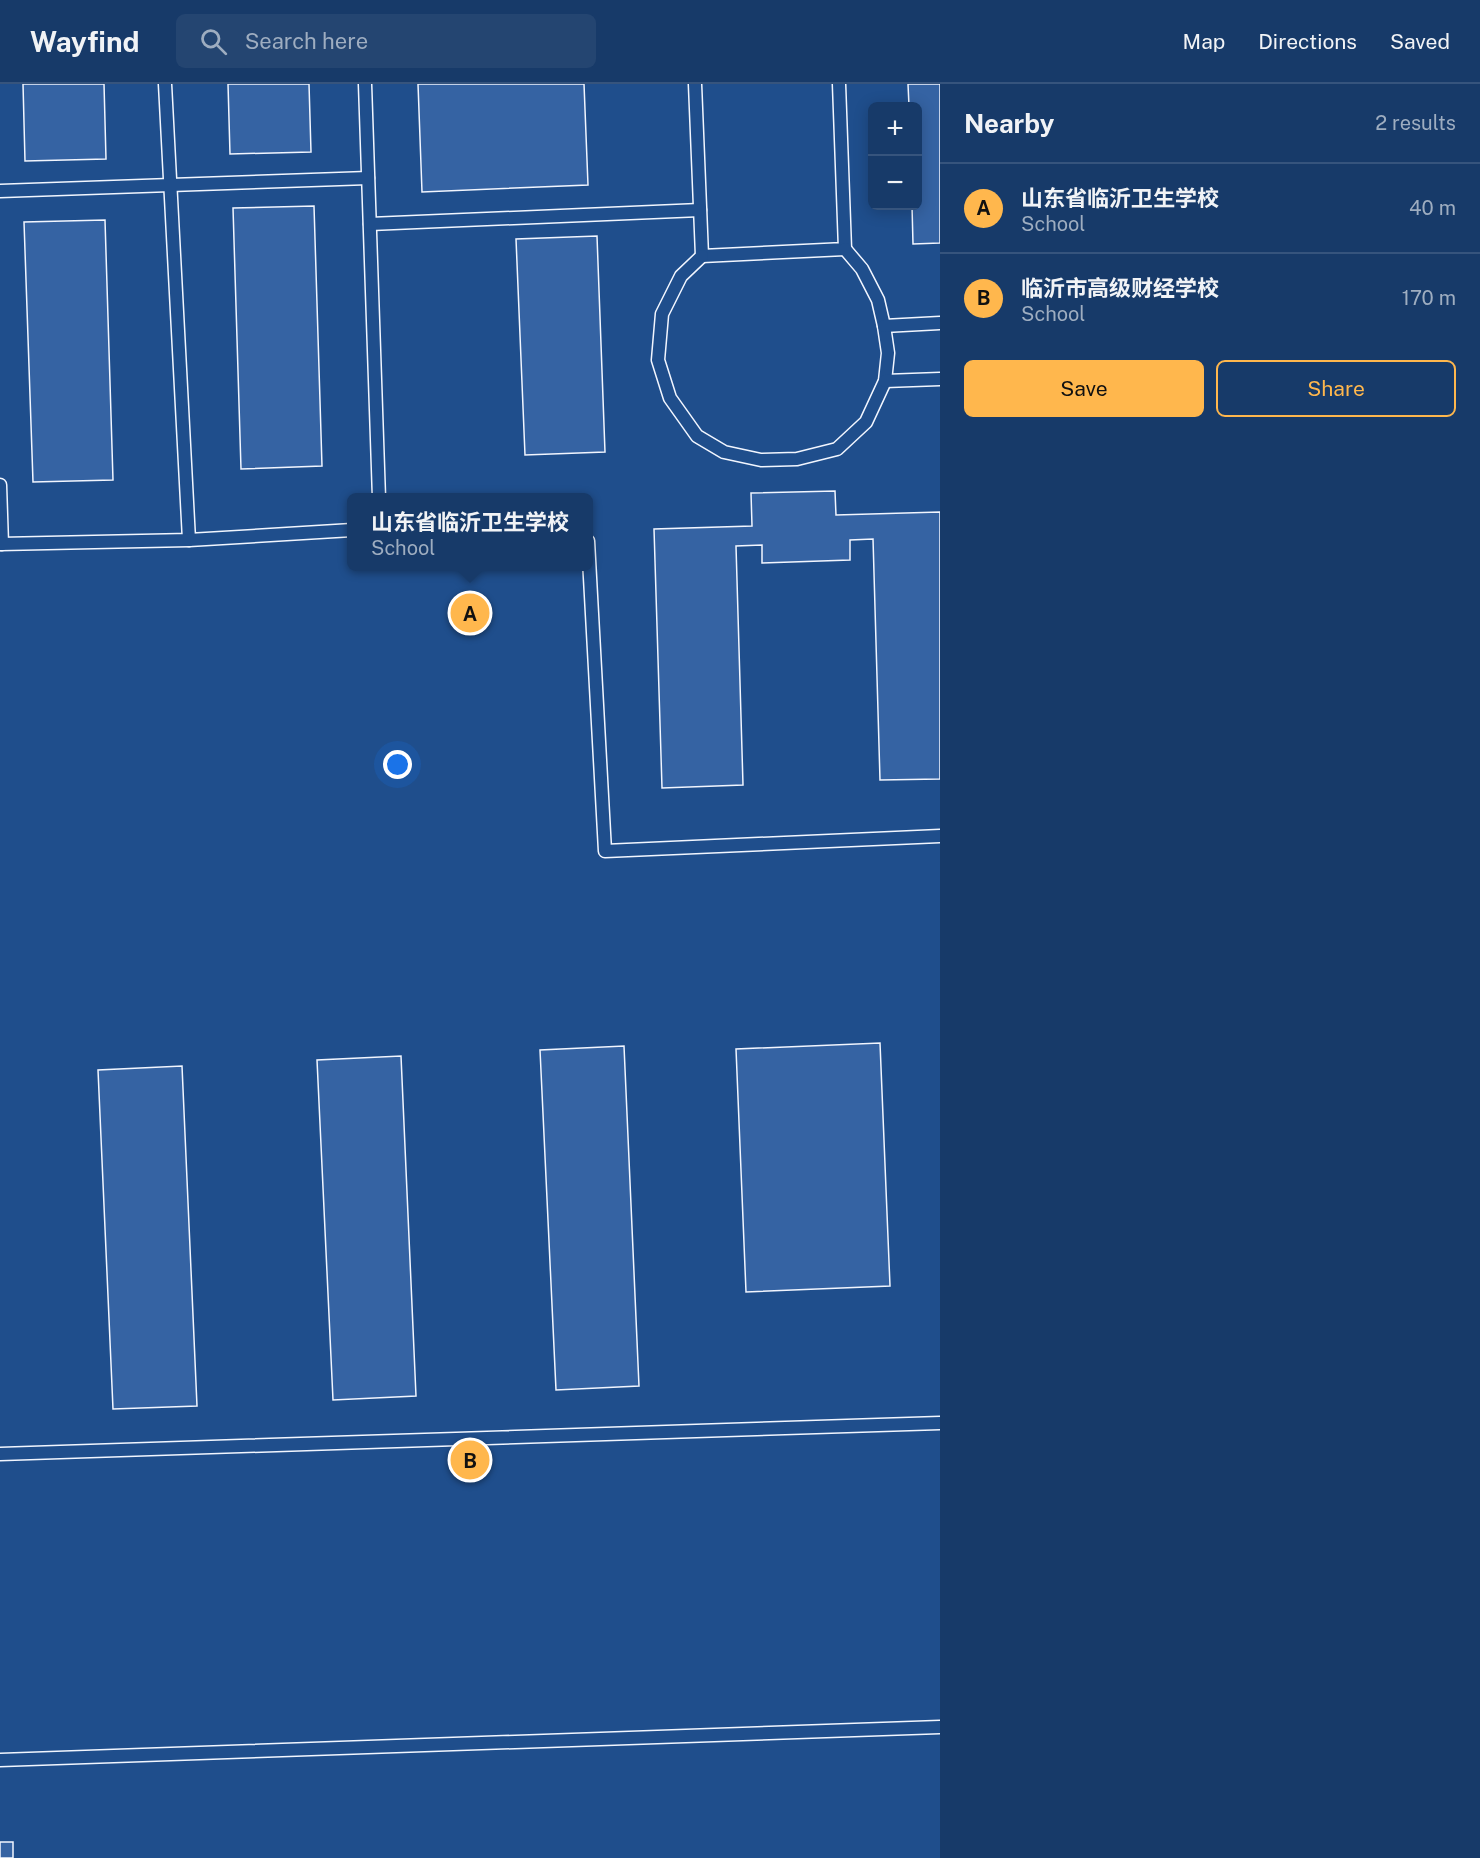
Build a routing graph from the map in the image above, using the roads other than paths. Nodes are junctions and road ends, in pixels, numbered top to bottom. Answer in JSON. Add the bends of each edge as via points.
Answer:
{"nodes":[{"id":1,"x":165,"y":84,"type":"edge"},
{"id":2,"x":365,"y":84,"type":"edge"},
{"id":3,"x":695,"y":84,"type":"edge"},
{"id":4,"x":839,"y":84,"type":"edge"},
{"id":5,"x":368,"y":178,"type":"junction"},
{"id":6,"x":170,"y":185,"type":"junction"},
{"id":7,"x":0,"y":191,"type":"edge"},
{"id":8,"x":700,"y":210,"type":"junction"},
{"id":9,"x":370,"y":224,"type":"junction"},
{"id":10,"x":845,"y":249,"type":"junction"},
{"id":11,"x":702,"y":256,"type":"junction"},
{"id":12,"x":940,"y":323,"type":"edge"},
{"id":13,"x":885,"y":326,"type":"junction"},
{"id":14,"x":940,"y":379,"type":"edge"},
{"id":15,"x":885,"y":381,"type":"junction"},
{"id":16,"x":0,"y":485,"type":"edge"},
{"id":17,"x":379,"y":493,"type":"edge"},
{"id":18,"x":347,"y":530,"type":"edge"},
{"id":19,"x":189,"y":540,"type":"junction"},
{"id":20,"x":1,"y":544,"type":"edge"},
{"id":21,"x":590,"y":571,"type":"edge"},
{"id":22,"x":940,"y":836,"type":"edge"},
{"id":23,"x":940,"y":1423,"type":"edge"},
{"id":24,"x":0,"y":1454,"type":"edge"},
{"id":25,"x":940,"y":1727,"type":"edge"},
{"id":26,"x":0,"y":1760,"type":"edge"}],
"edges":[{"from":1,"to":6,"type":"lane"},
{"from":2,"to":5,"type":"lane"},
{"from":3,"to":8,"type":"lane"},
{"from":4,"to":10,"type":"lane"},
{"from":5,"to":6,"type":"lane"},
{"from":5,"to":9,"type":"lane"},
{"from":6,"to":7,"type":"lane"},
{"from":6,"to":19,"type":"lane"},
{"from":8,"to":9,"type":"lane"},
{"from":8,"to":11,"type":"lane"},
{"from":9,"to":17,"type":"lane"},
{"from":10,"to":11,"type":"lane"},
{"from":10,"to":13,"type":"lane","via":[[862,269],[878,300]]},
{"from":11,"to":15,"type":"lane","via":[[681,276],[662,314],[658,360],[670,398],[697,436],[724,452],[761,460],[797,459],[837,448],[866,422]]},
{"from":12,"to":13,"type":"lane"},
{"from":13,"to":15,"type":"lane"},
{"from":14,"to":15,"type":"lane"},
{"from":16,"to":20,"type":"lane"},
{"from":18,"to":19,"type":"lane"},
{"from":19,"to":20,"type":"lane"},
{"from":21,"to":22,"type":"lane","via":[[605,850]]},
{"from":23,"to":24,"type":"lane"},
{"from":25,"to":26,"type":"lane"}]}
